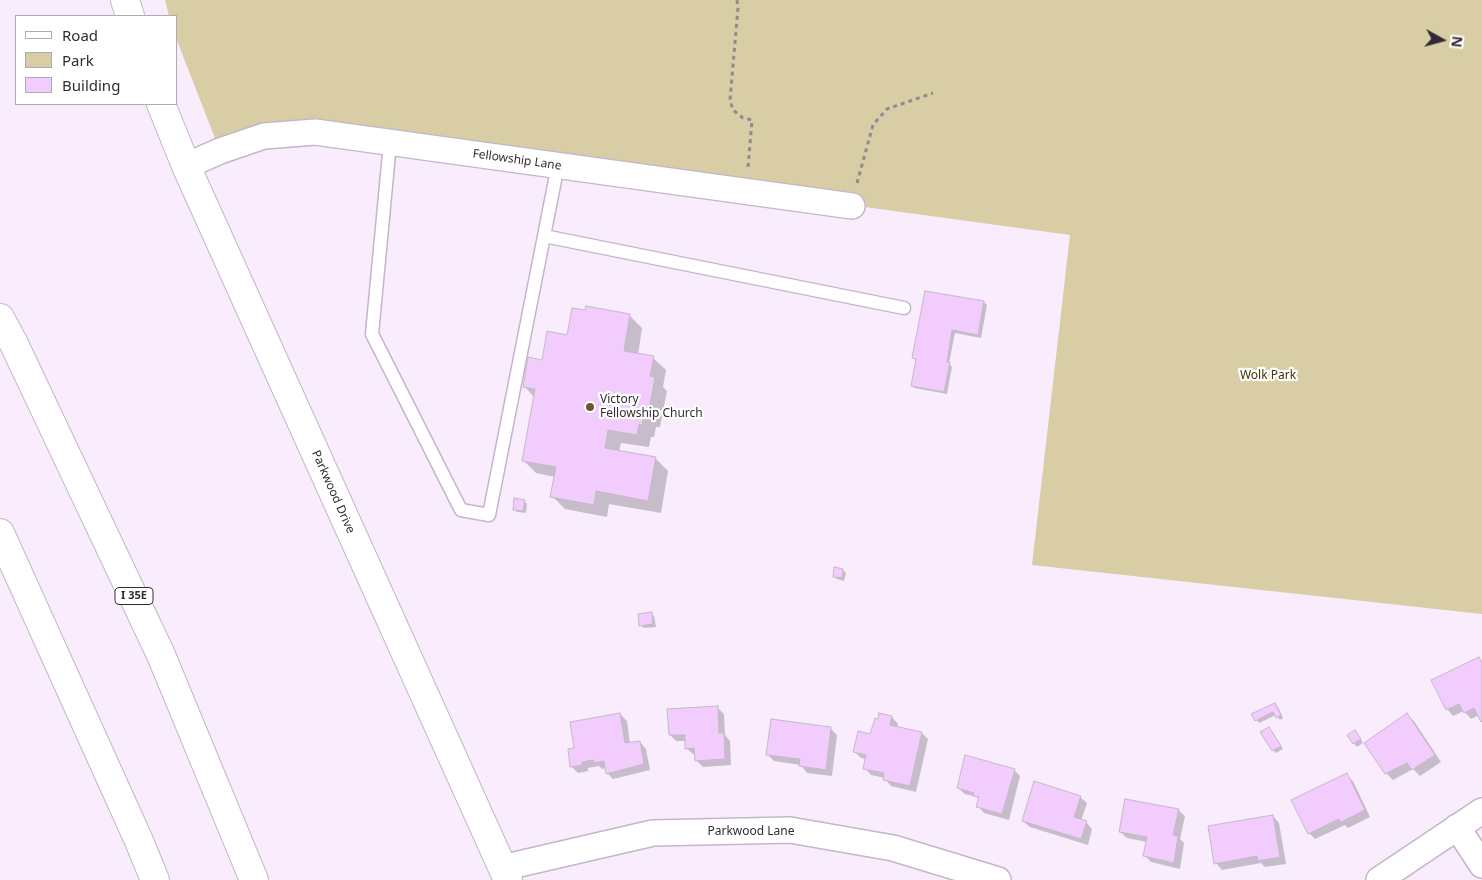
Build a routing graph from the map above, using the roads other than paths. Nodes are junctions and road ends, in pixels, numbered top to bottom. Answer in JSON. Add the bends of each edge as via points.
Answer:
{"nodes":[{"id":1,"x":126,"y":0,"type":"edge"},
{"id":2,"x":130,"y":15,"type":"edge"},
{"id":3,"x":161,"y":105,"type":"edge"},
{"id":4,"x":390,"y":142,"type":"junction"},
{"id":5,"x":558,"y":165,"type":"junction"},
{"id":6,"x":186,"y":166,"type":"junction"},
{"id":7,"x":852,"y":206,"type":"road end"},
{"id":8,"x":544,"y":236,"type":"junction"},
{"id":9,"x":904,"y":308,"type":"dead end"},
{"id":10,"x":0,"y":318,"type":"edge"},
{"id":11,"x":0,"y":533,"type":"edge"},
{"id":12,"x":1482,"y":811,"type":"edge"},
{"id":13,"x":1457,"y":827,"type":"junction"},
{"id":14,"x":1482,"y":865,"type":"edge"},
{"id":15,"x":505,"y":874,"type":"edge"},
{"id":16,"x":155,"y":880,"type":"edge"},
{"id":17,"x":254,"y":880,"type":"edge"},
{"id":18,"x":998,"y":880,"type":"edge"},
{"id":19,"x":1379,"y":880,"type":"edge"}],
"edges":[{"from":1,"to":2,"type":"main road"},
{"from":3,"to":6,"type":"main road","name":"Parkwood Drive"},
{"from":4,"to":5,"type":"street","name":"Fellowship Lane"},
{"from":4,"to":6,"type":"street","name":"Fellowship Lane","via":[[315,132],[264,136]]},
{"from":4,"to":8,"type":"lane","via":[[372,334],[461,510],[489,515]]},
{"from":5,"to":7,"type":"street","name":"Fellowship Lane"},
{"from":5,"to":8,"type":"lane"},
{"from":6,"to":15,"type":"main road","name":"Parkwood Drive"},
{"from":8,"to":9,"type":"lane"},
{"from":10,"to":17,"type":"main road","number":"I 35E","via":[[161,655]]},
{"from":11,"to":16,"type":"main road"},
{"from":12,"to":13,"type":"street"},
{"from":13,"to":14,"type":"street"},
{"from":13,"to":19,"type":"street"},
{"from":15,"to":18,"type":"street","name":"Parkwood Lane","via":[[653,833],[790,830],[893,848]]}]}
